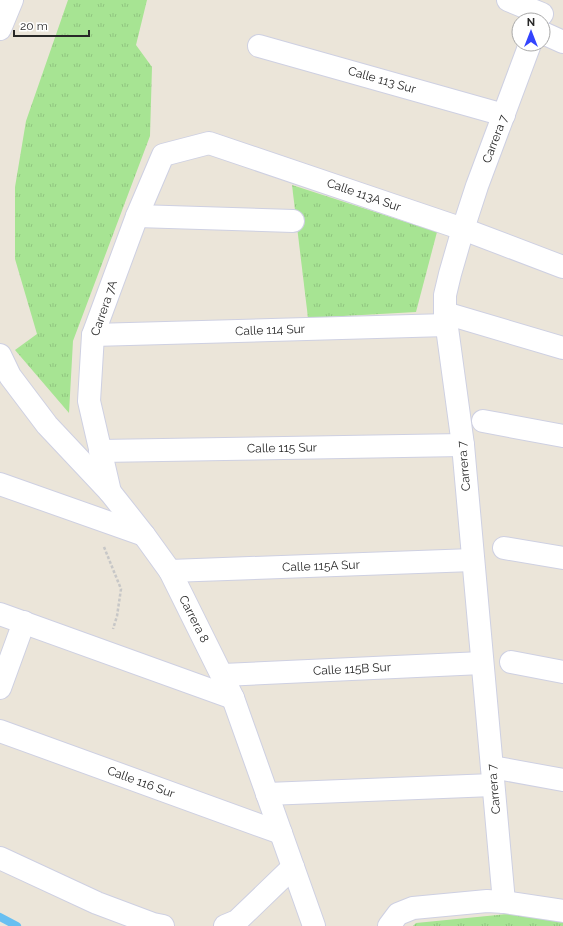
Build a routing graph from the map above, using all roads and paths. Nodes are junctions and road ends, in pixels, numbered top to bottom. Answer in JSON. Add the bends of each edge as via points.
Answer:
{"nodes":[{"id":1,"x":12,"y":0,"type":"edge"},
{"id":2,"x":508,"y":0,"type":"edge"},
{"id":3,"x":533,"y":12,"type":"edge"},
{"id":4,"x":551,"y":27,"type":"edge"},
{"id":5,"x":0,"y":29,"type":"edge"},
{"id":6,"x":563,"y":42,"type":"edge"},
{"id":7,"x":259,"y":46,"type":"dead end"},
{"id":8,"x":527,"y":52,"type":"edge"},
{"id":9,"x":504,"y":115,"type":"junction"},
{"id":10,"x":163,"y":155,"type":"joint"},
{"id":11,"x":137,"y":216,"type":"junction"},
{"id":12,"x":293,"y":221,"type":"dead end"},
{"id":13,"x":463,"y":229,"type":"junction"},
{"id":14,"x":563,"y":267,"type":"edge"},
{"id":15,"x":446,"y":319,"type":"junction"},
{"id":16,"x":93,"y":335,"type":"junction"},
{"id":17,"x":563,"y":348,"type":"edge"},
{"id":18,"x":0,"y":355,"type":"edge"},
{"id":19,"x":5,"y":375,"type":"edge"},
{"id":20,"x":483,"y":421,"type":"dead end"},
{"id":21,"x":563,"y":436,"type":"edge"},
{"id":22,"x":463,"y":445,"type":"junction"},
{"id":23,"x":100,"y":451,"type":"junction"},
{"id":24,"x":0,"y":484,"type":"edge"},
{"id":25,"x":110,"y":492,"type":"junction"},
{"id":26,"x":101,"y":520,"type":"junction"},
{"id":27,"x":144,"y":535,"type":"junction"},
{"id":28,"x":504,"y":548,"type":"dead end"},
{"id":29,"x":563,"y":558,"type":"edge"},
{"id":30,"x":473,"y":560,"type":"junction"},
{"id":31,"x":170,"y":571,"type":"junction"},
{"id":32,"x":0,"y":614,"type":"edge"},
{"id":33,"x":24,"y":622,"type":"junction"},
{"id":34,"x":104,"y":652,"type":"junction"},
{"id":35,"x":511,"y":662,"type":"dead end"},
{"id":36,"x":482,"y":663,"type":"junction"},
{"id":37,"x":563,"y":672,"type":"edge"},
{"id":38,"x":222,"y":675,"type":"junction"},
{"id":39,"x":0,"y":688,"type":"edge"},
{"id":40,"x":233,"y":698,"type":"junction"},
{"id":41,"x":0,"y":731,"type":"edge"},
{"id":42,"x":493,"y":776,"type":"junction"},
{"id":43,"x":563,"y":780,"type":"edge"},
{"id":44,"x":267,"y":794,"type":"junction"},
{"id":45,"x":281,"y":833,"type":"junction"},
{"id":46,"x":0,"y":858,"type":"edge"},
{"id":47,"x":293,"y":867,"type":"junction"},
{"id":48,"x":504,"y":902,"type":"junction"},
{"id":49,"x":563,"y":911,"type":"edge"},
{"id":50,"x":163,"y":926,"type":"edge"},
{"id":51,"x":225,"y":926,"type":"edge"},
{"id":52,"x":314,"y":926,"type":"edge"},
{"id":53,"x":389,"y":926,"type":"edge"}],
"edges":[{"from":1,"to":5,"type":"street"},
{"from":2,"to":3,"type":"street"},
{"from":4,"to":6,"type":"street"},
{"from":7,"to":9,"type":"street","name":"Calle 113 Sur"},
{"from":8,"to":9,"type":"street","name":"Carrera 7"},
{"from":9,"to":13,"type":"street","name":"Carrera 7"},
{"from":10,"to":11,"type":"street","name":"Carrera 7A"},
{"from":10,"to":13,"type":"street","name":"Calle 113A Sur","via":[[209,143]]},
{"from":11,"to":12,"type":"street"},
{"from":11,"to":16,"type":"street","name":"Carrera 7A"},
{"from":13,"to":14,"type":"street","name":"Calle 113A Sur"},
{"from":13,"to":15,"type":"street","name":"Carrera 7","via":[[445,294]]},
{"from":15,"to":16,"type":"street","name":"Calle 114 Sur"},
{"from":15,"to":17,"type":"street","name":"Calle 114 Sur"},
{"from":15,"to":22,"type":"street","name":"Carrera 7"},
{"from":16,"to":23,"type":"street","name":"Carrera 7A","via":[[88,400]]},
{"from":18,"to":19,"type":"street","name":"Carrera 8"},
{"from":19,"to":25,"type":"street","name":"Carrera 8","via":[[47,425]]},
{"from":20,"to":21,"type":"street"},
{"from":22,"to":23,"type":"street","name":"Calle 115 Sur"},
{"from":22,"to":30,"type":"street","name":"Carrera 7"},
{"from":23,"to":25,"type":"street","name":"Carrera 7A"},
{"from":24,"to":26,"type":"street"},
{"from":25,"to":27,"type":"street","name":"Carrera 8"},
{"from":26,"to":27,"type":"street"},
{"from":26,"to":34,"type":"path","via":[[102,541],[121,589],[117,616]]},
{"from":27,"to":31,"type":"street","name":"Carrera 8"},
{"from":28,"to":29,"type":"street"},
{"from":30,"to":31,"type":"street","name":"Calle 115A Sur"},
{"from":30,"to":36,"type":"street","name":"Carrera 7"},
{"from":31,"to":38,"type":"street","name":"Carrera 8"},
{"from":32,"to":33,"type":"street"},
{"from":33,"to":34,"type":"street"},
{"from":33,"to":39,"type":"street"},
{"from":34,"to":40,"type":"street"},
{"from":35,"to":37,"type":"street"},
{"from":36,"to":38,"type":"street","name":"Calle 115B Sur"},
{"from":36,"to":42,"type":"street","name":"Carrera 7"},
{"from":38,"to":40,"type":"street","name":"Carrera 8"},
{"from":40,"to":44,"type":"street","name":"Carrera 8"},
{"from":41,"to":45,"type":"street","name":"Calle 116 Sur"},
{"from":42,"to":43,"type":"street"},
{"from":42,"to":44,"type":"street"},
{"from":42,"to":48,"type":"street","name":"Carrera 7"},
{"from":44,"to":45,"type":"street","name":"Carrera 8"},
{"from":45,"to":47,"type":"street","name":"Carrera 8"},
{"from":46,"to":50,"type":"street","via":[[97,903]]},
{"from":47,"to":51,"type":"street","via":[[237,921]]},
{"from":47,"to":52,"type":"street","name":"Carrera 8"},
{"from":48,"to":49,"type":"street"},
{"from":48,"to":53,"type":"street","via":[[487,901],[413,908],[398,914]]}]}
